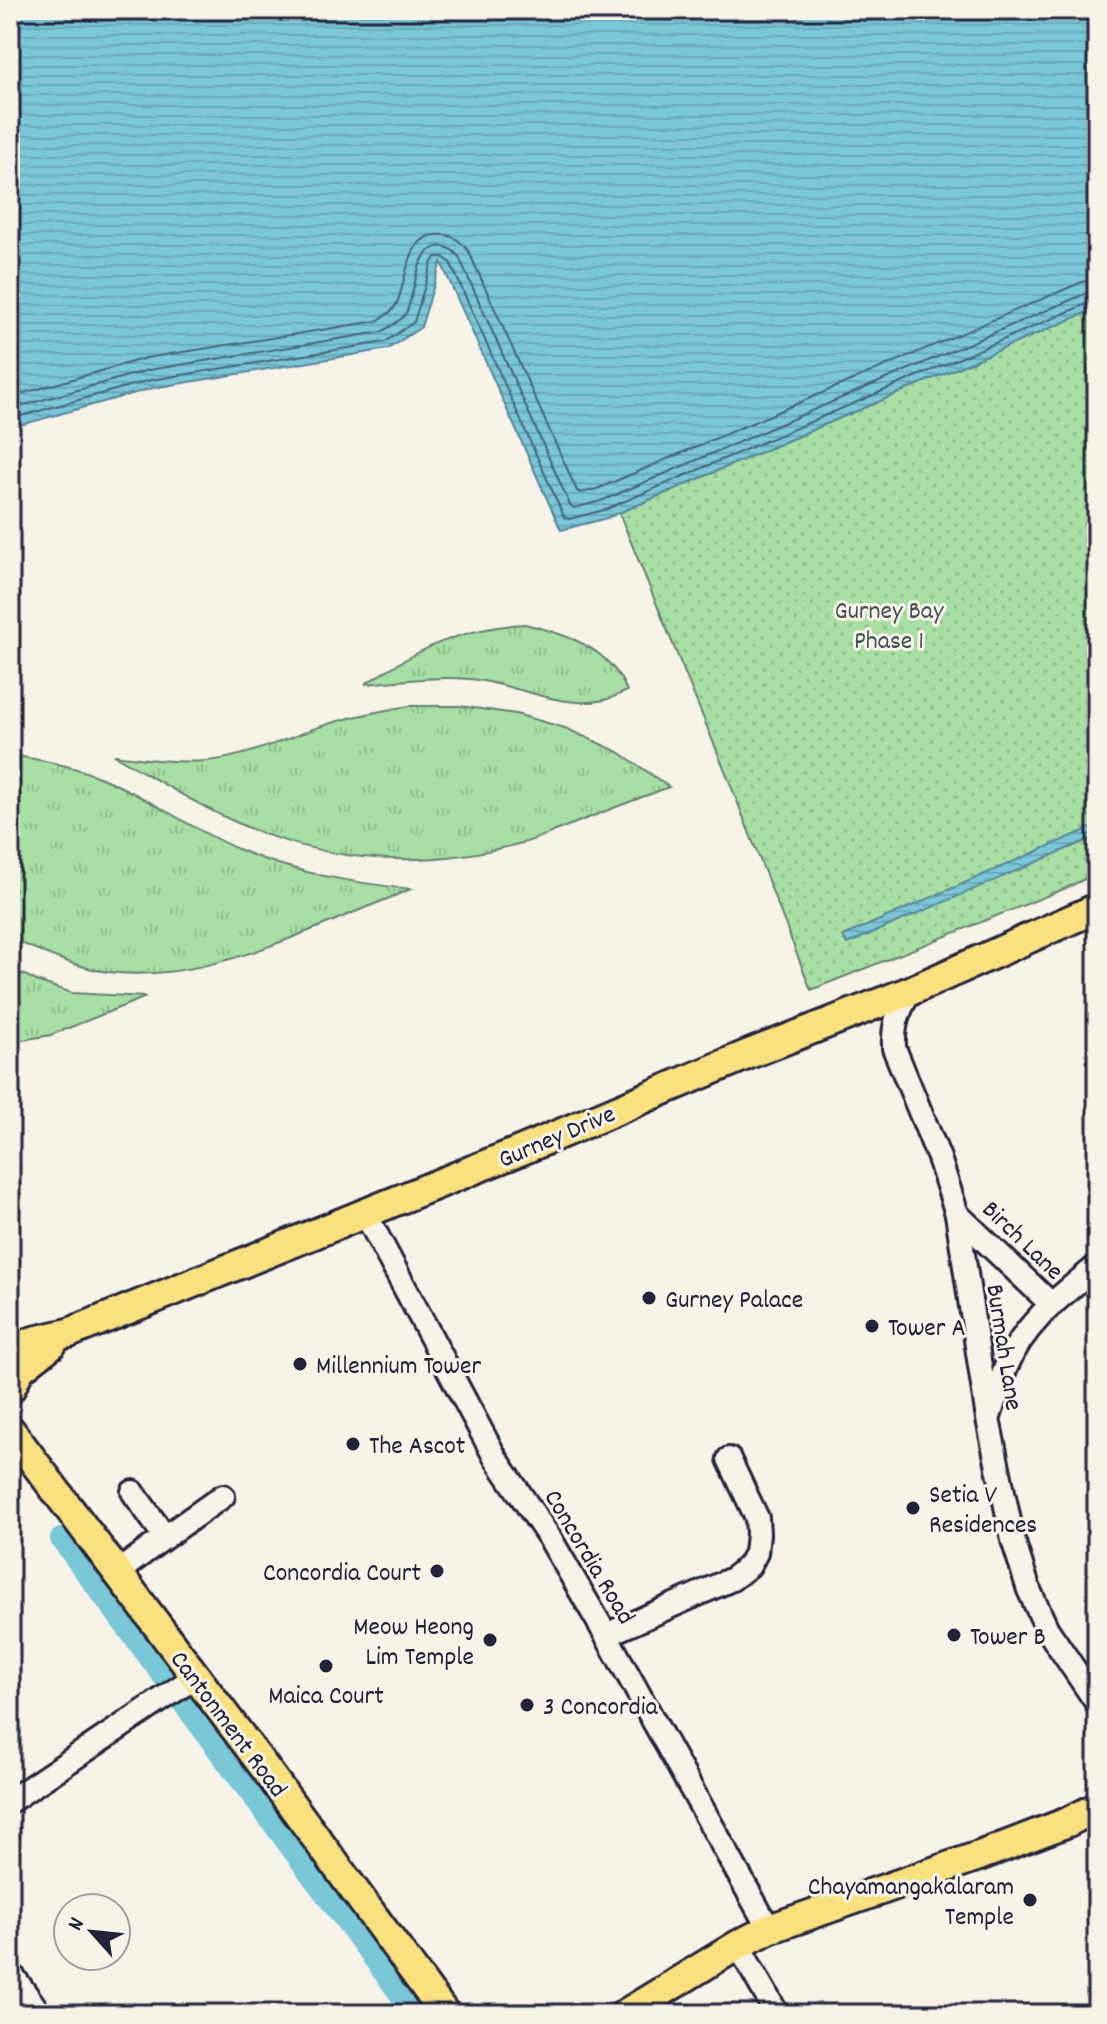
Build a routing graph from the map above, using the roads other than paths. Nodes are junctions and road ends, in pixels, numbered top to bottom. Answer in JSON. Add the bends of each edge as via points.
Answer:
{"nodes":[{"id":1,"x":1097,"y":908,"type":"edge"},
{"id":2,"x":910,"y":991,"type":"junction"},
{"id":3,"x":365,"y":1213,"type":"junction"},
{"id":4,"x":957,"y":1214,"type":"junction"},
{"id":5,"x":1097,"y":1266,"type":"edge"},
{"id":6,"x":1051,"y":1304,"type":"junction"},
{"id":7,"x":69,"y":1333,"type":"junction"},
{"id":8,"x":10,"y":1350,"type":"edge"},
{"id":9,"x":10,"y":1389,"type":"edge"},
{"id":10,"x":988,"y":1419,"type":"junction"},
{"id":11,"x":11,"y":1428,"type":"edge"},
{"id":12,"x":729,"y":1459,"type":"dead end"},
{"id":13,"x":133,"y":1492,"type":"dead end"},
{"id":14,"x":223,"y":1496,"type":"dead end"},
{"id":15,"x":165,"y":1537,"type":"junction"},
{"id":16,"x":118,"y":1572,"type":"junction"},
{"id":17,"x":606,"y":1635,"type":"junction"},
{"id":18,"x":179,"y":1688,"type":"junction"},
{"id":19,"x":1097,"y":1703,"type":"edge"},
{"id":20,"x":10,"y":1801,"type":"edge"},
{"id":21,"x":1097,"y":1807,"type":"edge"},
{"id":22,"x":769,"y":1929,"type":"junction"},
{"id":23,"x":738,"y":1945,"type":"junction"},
{"id":24,"x":10,"y":1972,"type":"edge"},
{"id":25,"x":40,"y":2014,"type":"edge"},
{"id":26,"x":445,"y":2014,"type":"edge"},
{"id":27,"x":625,"y":2014,"type":"edge"},
{"id":28,"x":777,"y":2014,"type":"edge"}],
"edges":[{"from":1,"to":2,"type":"main road","name":"Gurney Drive"},
{"from":2,"to":3,"type":"main road","name":"Gurney Drive"},
{"from":2,"to":4,"type":"street","name":"Burmah Lane","via":[[896,1016],[894,1048]]},
{"from":3,"to":7,"type":"main road","name":"Gurney Drive"},
{"from":3,"to":17,"type":"street","name":"Concordia Road","via":[[495,1457]]},
{"from":4,"to":6,"type":"street","name":"Birch Lane"},
{"from":4,"to":10,"type":"street","name":"Burmah Lane"},
{"from":5,"to":6,"type":"street","name":"Birch Lane"},
{"from":6,"to":10,"type":"street","name":"Birch Lane","via":[[1006,1365]]},
{"from":7,"to":8,"type":"main road","name":"Gurney Drive"},
{"from":7,"to":9,"type":"main road","via":[[27,1362]]},
{"from":10,"to":19,"type":"street","name":"Burmah Lane","via":[[1029,1590],[1047,1629]]},
{"from":11,"to":16,"type":"main road","name":"Cantonment Road"},
{"from":12,"to":17,"type":"street","via":[[757,1518],[756,1553],[749,1566],[732,1579]]},
{"from":13,"to":15,"type":"street"},
{"from":14,"to":15,"type":"street"},
{"from":15,"to":16,"type":"street"},
{"from":16,"to":18,"type":"main road","name":"Cantonment Road"},
{"from":17,"to":22,"type":"street","name":"Concordia Road"},
{"from":18,"to":20,"type":"street"},
{"from":18,"to":26,"type":"main road","name":"Cantonment Road"},
{"from":21,"to":22,"type":"main road","via":[[979,1856]]},
{"from":22,"to":23,"type":"main road"},
{"from":23,"to":27,"type":"main road"},
{"from":23,"to":28,"type":"street"},
{"from":24,"to":25,"type":"street"}]}
